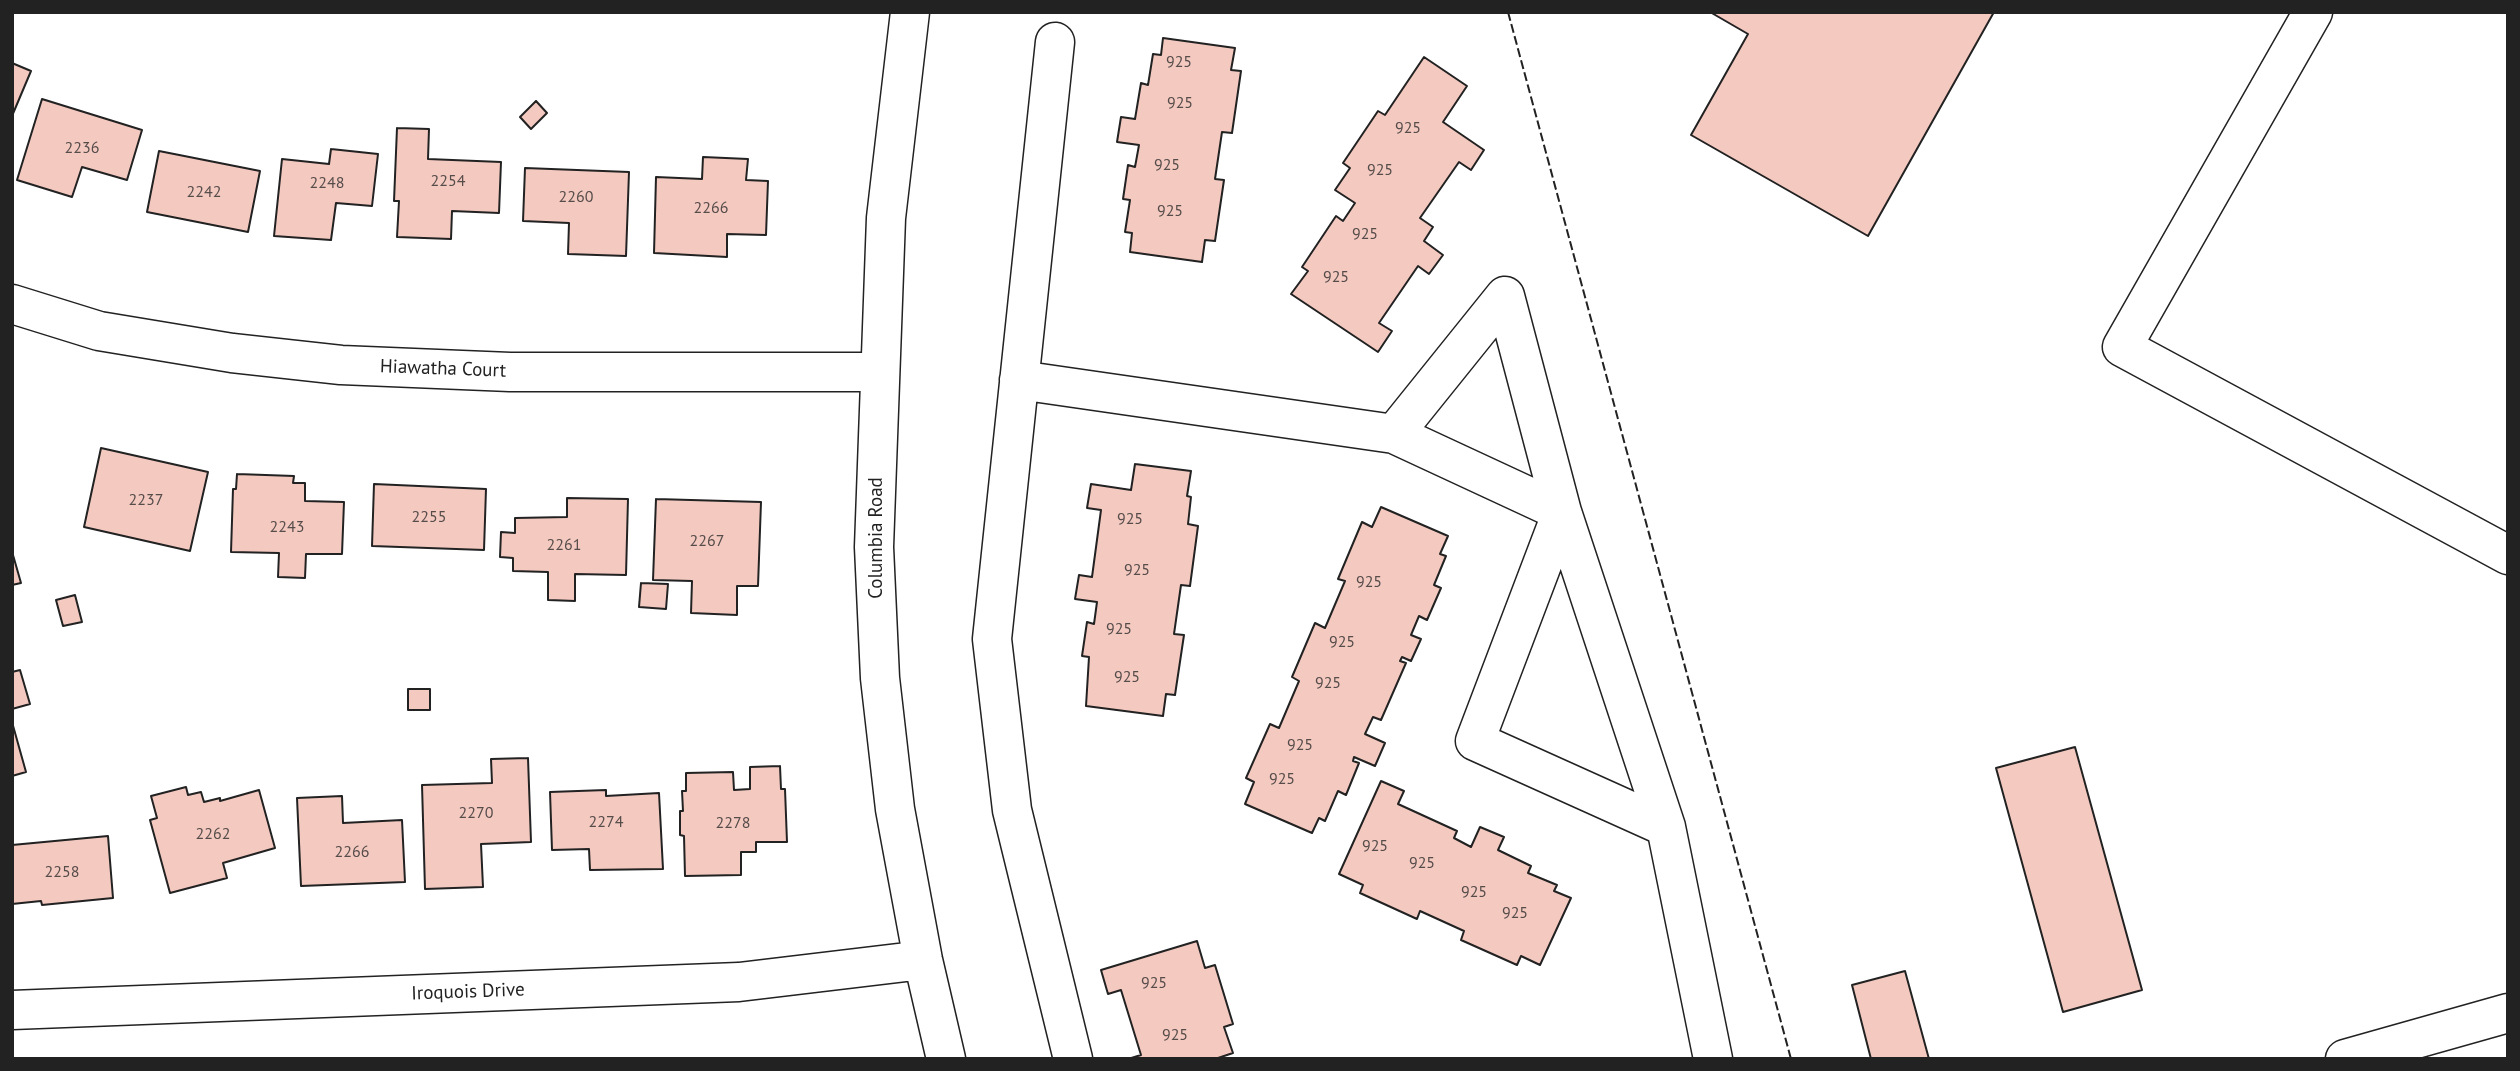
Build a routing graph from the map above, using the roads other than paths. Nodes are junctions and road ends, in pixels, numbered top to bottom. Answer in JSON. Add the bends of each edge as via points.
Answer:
{"nodes":[{"id":1,"x":910,"y":12,"type":"edge"},
{"id":2,"x":2313,"y":12,"type":"edge"},
{"id":3,"x":1055,"y":42,"type":"dead end"},
{"id":4,"x":12,"y":304,"type":"edge"},
{"id":5,"x":880,"y":372,"type":"junction"},
{"id":6,"x":1020,"y":380,"type":"junction"},
{"id":7,"x":1394,"y":434,"type":"junction"},
{"id":8,"x":1562,"y":512,"type":"junction"},
{"id":9,"x":2504,"y":545,"type":"edge"},
{"id":10,"x":1666,"y":827,"type":"junction"},
{"id":11,"x":923,"y":960,"type":"junction"},
{"id":12,"x":12,"y":1010,"type":"edge"},
{"id":13,"x":2508,"y":1013,"type":"edge"},
{"id":14,"x":946,"y":1059,"type":"edge"},
{"id":15,"x":1073,"y":1059,"type":"edge"},
{"id":16,"x":1713,"y":1059,"type":"edge"},
{"id":17,"x":2345,"y":1059,"type":"edge"}],
"edges":[{"from":1,"to":5,"type":"street","name":"Columbia Road","via":[[886,218]]},
{"from":2,"to":9,"type":"street","via":[[2122,347]]},
{"from":3,"to":6,"type":"street"},
{"from":4,"to":5,"type":"street","name":"Hiawatha Court","via":[[100,331],[341,365],[510,372]]},
{"from":5,"to":11,"type":"street","name":"Columbia Road","via":[[874,547],[880,678],[895,809]]},
{"from":6,"to":7,"type":"street"},
{"from":6,"to":15,"type":"street","via":[[992,639],[1012,810]]},
{"from":7,"to":8,"type":"street"},
{"from":7,"to":8,"type":"street","via":[[1505,296]]},
{"from":8,"to":10,"type":"street"},
{"from":8,"to":10,"type":"street","via":[[1475,741]]},
{"from":10,"to":16,"type":"street"},
{"from":11,"to":12,"type":"street","name":"Iroquois Drive","via":[[739,982]]},
{"from":11,"to":14,"type":"street","name":"Columbia Road"},
{"from":13,"to":17,"type":"street"}]}
